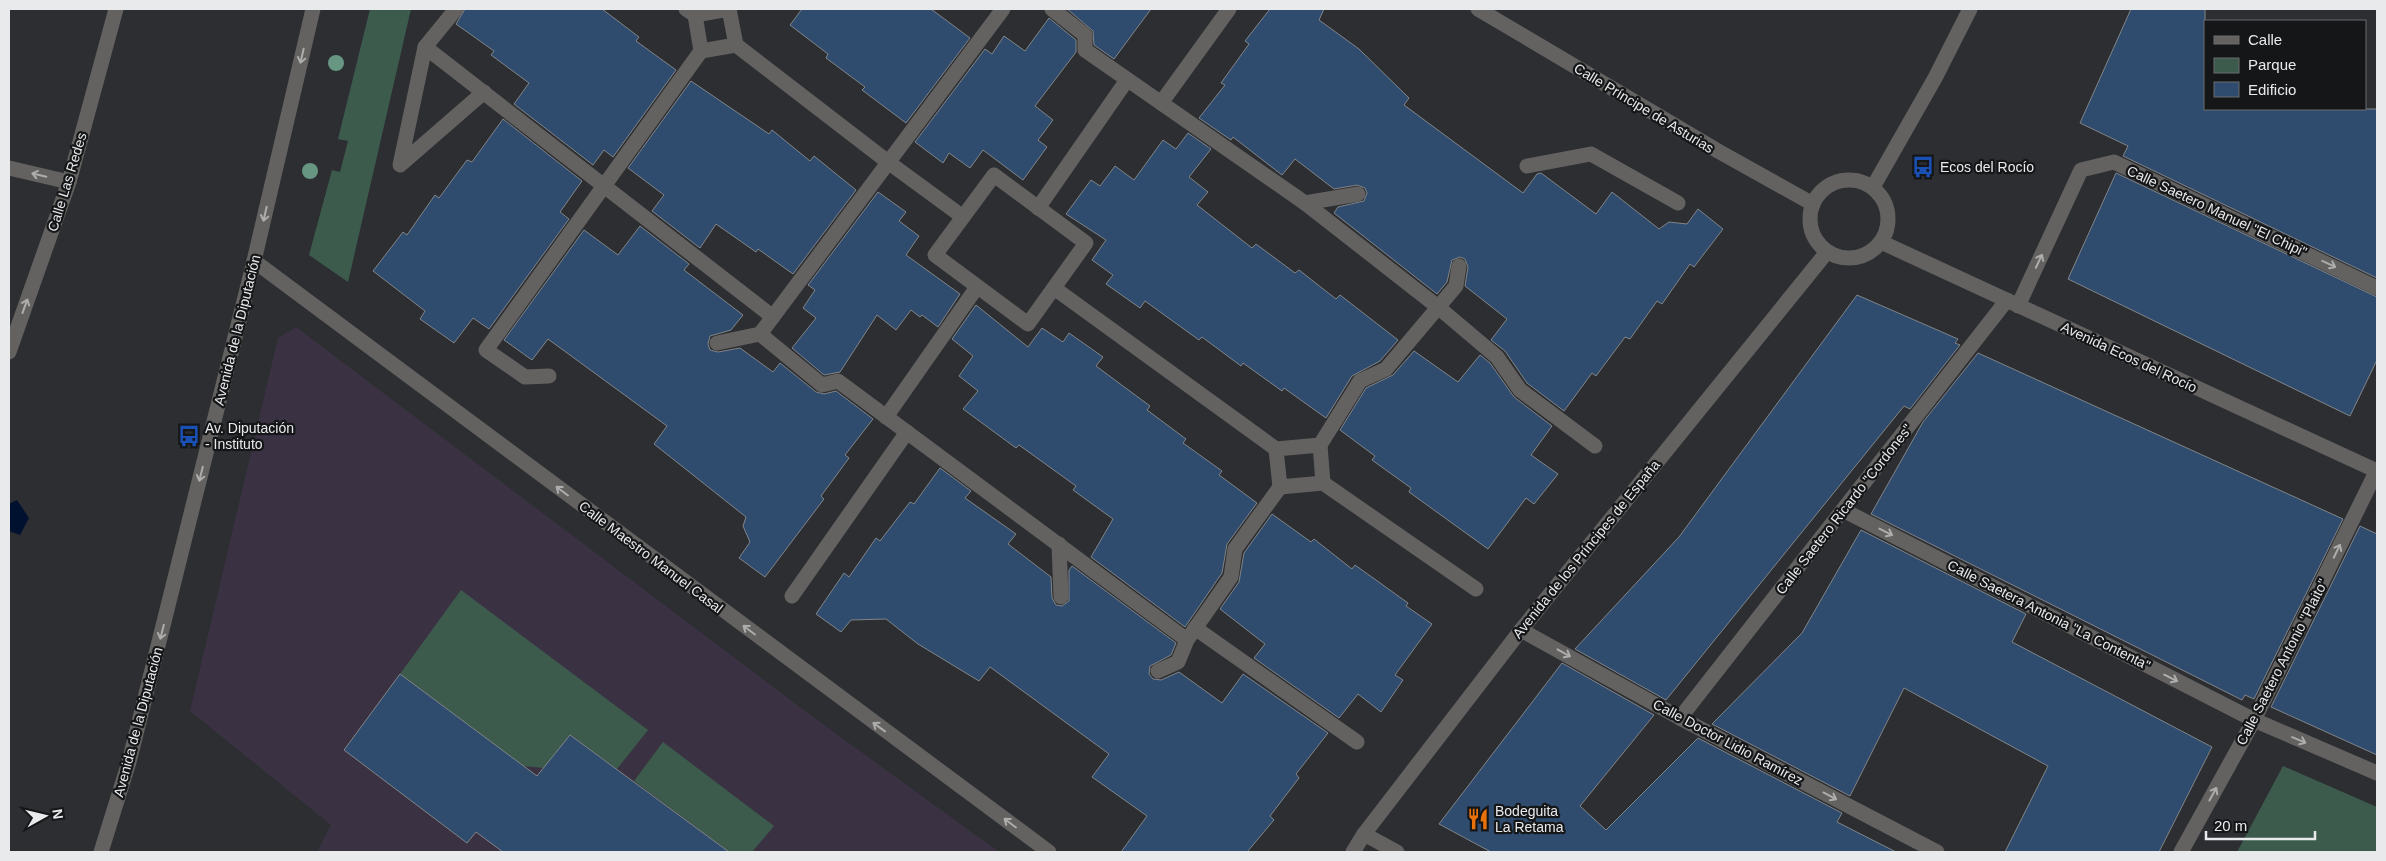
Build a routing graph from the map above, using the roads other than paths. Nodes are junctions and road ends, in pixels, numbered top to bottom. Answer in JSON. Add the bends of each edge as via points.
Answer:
{"nodes":[{"id":1,"x":116,"y":9,"type":"edge"},
{"id":2,"x":313,"y":9,"type":"edge"},
{"id":3,"x":456,"y":9,"type":"edge"},
{"id":4,"x":730,"y":9,"type":"edge"},
{"id":5,"x":1003,"y":9,"type":"edge"},
{"id":6,"x":1052,"y":9,"type":"edge"},
{"id":7,"x":1228,"y":9,"type":"edge"},
{"id":8,"x":1478,"y":9,"type":"edge"},
{"id":9,"x":1970,"y":9,"type":"edge"},
{"id":10,"x":691,"y":12,"type":"edge"},
{"id":11,"x":736,"y":45,"type":"junction"},
{"id":12,"x":425,"y":47,"type":"junction"},
{"id":13,"x":701,"y":51,"type":"junction"},
{"id":14,"x":1128,"y":80,"type":"junction"},
{"id":15,"x":484,"y":92,"type":"junction"},
{"id":16,"x":1161,"y":103,"type":"junction"},
{"id":17,"x":888,"y":162,"type":"junction"},
{"id":18,"x":1527,"y":166,"type":"dead end"},
{"id":19,"x":9,"y":168,"type":"edge"},
{"id":20,"x":69,"y":182,"type":"junction"},
{"id":21,"x":603,"y":185,"type":"junction"},
{"id":22,"x":1873,"y":187,"type":"junction"},
{"id":23,"x":1358,"y":194,"type":"dead end"},
{"id":24,"x":1305,"y":203,"type":"junction"},
{"id":25,"x":1678,"y":203,"type":"dead end"},
{"id":26,"x":1812,"y":204,"type":"junction"},
{"id":27,"x":1038,"y":208,"type":"junction"},
{"id":28,"x":963,"y":217,"type":"junction"},
{"id":29,"x":1881,"y":242,"type":"junction"},
{"id":30,"x":1827,"y":252,"type":"junction"},
{"id":31,"x":254,"y":262,"type":"junction"},
{"id":32,"x":1459,"y":266,"type":"dead end"},
{"id":33,"x":977,"y":287,"type":"junction"},
{"id":34,"x":1054,"y":288,"type":"junction"},
{"id":35,"x":2377,"y":288,"type":"edge"},
{"id":36,"x":2012,"y":303,"type":"junction"},
{"id":37,"x":1438,"y":307,"type":"junction"},
{"id":38,"x":773,"y":317,"type":"junction"},
{"id":39,"x":760,"y":334,"type":"junction"},
{"id":40,"x":717,"y":343,"type":"dead end"},
{"id":41,"x":9,"y":352,"type":"edge"},
{"id":42,"x":549,"y":376,"type":"dead end"},
{"id":43,"x":886,"y":417,"type":"junction"},
{"id":44,"x":907,"y":432,"type":"junction"},
{"id":45,"x":1320,"y":445,"type":"junction"},
{"id":46,"x":1595,"y":446,"type":"dead end"},
{"id":47,"x":1276,"y":449,"type":"junction"},
{"id":48,"x":2377,"y":471,"type":"edge"},
{"id":49,"x":1323,"y":483,"type":"junction"},
{"id":50,"x":1280,"y":487,"type":"junction"},
{"id":51,"x":1843,"y":510,"type":"junction"},
{"id":52,"x":1058,"y":544,"type":"junction"},
{"id":53,"x":1476,"y":589,"type":"dead end"},
{"id":54,"x":792,"y":596,"type":"dead end"},
{"id":55,"x":1061,"y":596,"type":"dead end"},
{"id":56,"x":1521,"y":630,"type":"junction"},
{"id":57,"x":1191,"y":634,"type":"junction"},
{"id":58,"x":1158,"y":671,"type":"dead end"},
{"id":59,"x":1680,"y":718,"type":"junction"},
{"id":60,"x":2254,"y":720,"type":"junction"},
{"id":61,"x":1357,"y":742,"type":"dead end"},
{"id":62,"x":2377,"y":773,"type":"edge"},
{"id":63,"x":1364,"y":834,"type":"junction"},
{"id":64,"x":101,"y":852,"type":"edge"},
{"id":65,"x":1049,"y":852,"type":"edge"},
{"id":66,"x":1353,"y":852,"type":"edge"},
{"id":67,"x":1396,"y":852,"type":"edge"},
{"id":68,"x":1937,"y":852,"type":"edge"},
{"id":69,"x":2181,"y":852,"type":"edge"}],
"edges":[{"from":1,"to":20,"type":"street","name":"Calle Las Redes"},
{"from":2,"to":31,"type":"street","name":"Avenida de la Diputación","one_way":true},
{"from":3,"to":12,"type":"street"},
{"from":4,"to":10,"type":"street"},
{"from":4,"to":11,"type":"street"},
{"from":5,"to":17,"type":"street"},
{"from":6,"to":14,"type":"street","via":[[1085,35],[1085,50]]},
{"from":7,"to":16,"type":"street"},
{"from":8,"to":26,"type":"street","name":"Calle Príncipe de Asturias"},
{"from":9,"to":22,"type":"street"},
{"from":10,"to":13,"type":"street"},
{"from":11,"to":13,"type":"street"},
{"from":11,"to":17,"type":"street"},
{"from":12,"to":15,"type":"street"},
{"from":12,"to":15,"type":"street","via":[[400,165]]},
{"from":13,"to":21,"type":"street"},
{"from":14,"to":16,"type":"street"},
{"from":14,"to":27,"type":"street"},
{"from":15,"to":21,"type":"street"},
{"from":16,"to":24,"type":"street"},
{"from":17,"to":28,"type":"street"},
{"from":17,"to":38,"type":"street"},
{"from":18,"to":25,"type":"street","via":[[1591,154]]},
{"from":20,"to":19,"type":"street","one_way":true},
{"from":41,"to":20,"type":"street","name":"Calle Las Redes","one_way":true},
{"from":21,"to":38,"type":"street"},
{"from":21,"to":42,"type":"street","via":[[486,350],[526,377]]},
{"from":22,"to":26,"type":"street","via":[[1862,181],[1838,181],[1818,194]]},
{"from":22,"to":29,"type":"street","via":[[1887,207],[1886,231]]},
{"from":23,"to":24,"type":"street"},
{"from":24,"to":37,"type":"street"},
{"from":26,"to":30,"type":"street","via":[[1811,230],[1817,243]]},
{"from":27,"to":28,"type":"street","via":[[994,175]]},
{"from":27,"to":34,"type":"street","via":[[1086,243]]},
{"from":28,"to":33,"type":"street","via":[[935,255]]},
{"from":29,"to":30,"type":"street","via":[[1873,251],[1851,259],[1838,258]]},
{"from":29,"to":36,"type":"street","name":"Avenida Ecos del Rocío"},
{"from":30,"to":56,"type":"street","name":"Avenida de los Príncipes de España"},
{"from":31,"to":64,"type":"street","name":"Avenida de la Diputación","one_way":true,"via":[[129,762]]},
{"from":65,"to":31,"type":"street","name":"Calle Maestro Manuel Casal","one_way":true},
{"from":32,"to":37,"type":"street","via":[[1456,286]]},
{"from":33,"to":34,"type":"street","via":[[1028,324]]},
{"from":33,"to":43,"type":"street"},
{"from":34,"to":47,"type":"street"},
{"from":36,"to":35,"type":"street","name":"Calle Saetero Manuel \"El Chipi\"","one_way":true,"via":[[2081,170],[2114,162]]},
{"from":36,"to":48,"type":"street","name":"Avenida Ecos del Rocío"},
{"from":36,"to":51,"type":"street","name":"Calle Saetero Ricardo \"Cordones\""},
{"from":37,"to":45,"type":"street","via":[[1386,369],[1360,381]]},
{"from":37,"to":46,"type":"street","via":[[1497,357],[1520,390]]},
{"from":38,"to":39,"type":"street"},
{"from":39,"to":40,"type":"street"},
{"from":39,"to":43,"type":"street","via":[[822,385],[838,382]]},
{"from":43,"to":44,"type":"street"},
{"from":44,"to":52,"type":"street"},
{"from":44,"to":54,"type":"street"},
{"from":45,"to":47,"type":"street"},
{"from":45,"to":49,"type":"street"},
{"from":47,"to":50,"type":"street"},
{"from":60,"to":48,"type":"street","name":"Calle Saetero Antonio \"Plaito\"","one_way":true},
{"from":49,"to":50,"type":"street"},
{"from":49,"to":53,"type":"street"},
{"from":50,"to":57,"type":"street","via":[[1235,549],[1231,577]]},
{"from":51,"to":59,"type":"street","name":"Calle Saetero Ricardo \"Cordones\""},
{"from":51,"to":60,"type":"street","name":"Calle Saetera Antonia \"La Contenta\"","one_way":true},
{"from":52,"to":55,"type":"street"},
{"from":52,"to":57,"type":"street"},
{"from":56,"to":59,"type":"street","name":"Calle Doctor Lidio Ramírez","one_way":true},
{"from":56,"to":63,"type":"street","name":"Avenida de los Príncipes de España"},
{"from":57,"to":58,"type":"street","via":[[1178,662]]},
{"from":57,"to":61,"type":"street"},
{"from":59,"to":68,"type":"street","name":"Calle Doctor Lidio Ramírez","one_way":true},
{"from":60,"to":62,"type":"street","name":"Calle Saetera Antonia \"La Contenta\"","one_way":true},
{"from":69,"to":60,"type":"street","name":"Calle Saetero Antonio \"Plaito\"","one_way":true},
{"from":63,"to":66,"type":"street","name":"Avenida de los Príncipes de España"},
{"from":63,"to":67,"type":"street"}]}
